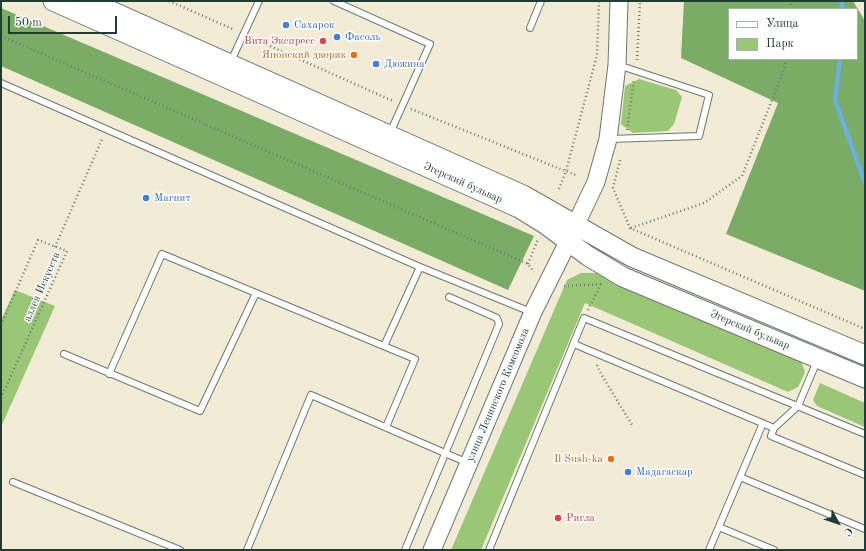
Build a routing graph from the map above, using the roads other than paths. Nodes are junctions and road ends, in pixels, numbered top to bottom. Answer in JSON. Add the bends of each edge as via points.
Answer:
{"nodes":[{"id":1,"x":53,"y":1,"type":"edge"},
{"id":2,"x":89,"y":1,"type":"edge"},
{"id":3,"x":259,"y":1,"type":"edge"},
{"id":4,"x":334,"y":1,"type":"edge"},
{"id":5,"x":541,"y":1,"type":"edge"},
{"id":6,"x":619,"y":1,"type":"edge"},
{"id":7,"x":530,"y":28,"type":"dead end"},
{"id":8,"x":617,"y":65,"type":"junction"},
{"id":9,"x":227,"y":70,"type":"junction"},
{"id":10,"x":1,"y":83,"type":"edge"},
{"id":11,"x":389,"y":135,"type":"junction"},
{"id":12,"x":608,"y":139,"type":"junction"},
{"id":13,"x":576,"y":224,"type":"junction"},
{"id":14,"x":568,"y":242,"type":"junction"},
{"id":15,"x":420,"y":267,"type":"junction"},
{"id":16,"x":256,"y":293,"type":"junction"},
{"id":17,"x":449,"y":297,"type":"dead end"},
{"id":18,"x":533,"y":312,"type":"junction"},
{"id":19,"x":574,"y":344,"type":"junction"},
{"id":20,"x":384,"y":346,"type":"junction"},
{"id":21,"x":64,"y":354,"type":"dead end"},
{"id":22,"x":865,"y":355,"type":"edge"},
{"id":23,"x":818,"y":358,"type":"junction"},
{"id":24,"x":109,"y":374,"type":"junction"},
{"id":25,"x":865,"y":378,"type":"edge"},
{"id":26,"x":798,"y":406,"type":"junction"},
{"id":27,"x":763,"y":423,"type":"junction"},
{"id":28,"x":386,"y":427,"type":"junction"},
{"id":29,"x":774,"y":428,"type":"junction"},
{"id":30,"x":865,"y":434,"type":"edge"},
{"id":31,"x":446,"y":452,"type":"junction"},
{"id":32,"x":469,"y":464,"type":"junction"},
{"id":33,"x":865,"y":476,"type":"edge"},
{"id":34,"x":740,"y":477,"type":"junction"},
{"id":35,"x":13,"y":482,"type":"dead end"},
{"id":36,"x":719,"y":527,"type":"junction"},
{"id":37,"x":865,"y":529,"type":"edge"},
{"id":38,"x":180,"y":550,"type":"edge"},
{"id":39,"x":247,"y":550,"type":"edge"},
{"id":40,"x":405,"y":550,"type":"edge"},
{"id":41,"x":432,"y":550,"type":"edge"},
{"id":42,"x":489,"y":550,"type":"edge"},
{"id":43,"x":709,"y":550,"type":"edge"},
{"id":44,"x":774,"y":550,"type":"edge"}],
"edges":[{"from":1,"to":9,"type":"main road","name":"Эгерский бульвар"},
{"from":2,"to":9,"type":"main road","name":"Эгерский бульвар"},
{"from":3,"to":9,"type":"lane"},
{"from":4,"to":11,"type":"lane","via":[[430,44]]},
{"from":5,"to":7,"type":"lane"},
{"from":6,"to":8,"type":"main road"},
{"from":8,"to":12,"type":"main road"},
{"from":8,"to":12,"type":"lane","via":[[709,95],[699,136]]},
{"from":9,"to":11,"type":"main road","name":"Эгерский бульвар"},
{"from":9,"to":14,"type":"main road","name":"Эгерский бульвар","via":[[519,208]]},
{"from":10,"to":15,"type":"lane"},
{"from":11,"to":13,"type":"main road","name":"Эгерский бульвар","via":[[523,195]]},
{"from":12,"to":13,"type":"main road","via":[[596,182]]},
{"from":13,"to":14,"type":"main road"},
{"from":13,"to":22,"type":"main road","name":"Эгерский бульвар","via":[[632,257]]},
{"from":14,"to":18,"type":"main road","name":"улица Ленинского Комсомола"},
{"from":14,"to":23,"type":"main road","name":"Эгерский бульвар","via":[[623,277]]},
{"from":15,"to":18,"type":"lane"},
{"from":15,"to":20,"type":"lane"},
{"from":16,"to":20,"type":"lane"},
{"from":16,"to":24,"type":"lane","via":[[200,411]]},
{"from":16,"to":24,"type":"lane","via":[[162,254]]},
{"from":17,"to":31,"type":"lane","via":[[496,318],[498,324]]},
{"from":18,"to":32,"type":"main road","name":"улица Ленинского Комсомола"},
{"from":19,"to":26,"type":"lane","via":[[584,318]]},
{"from":19,"to":27,"type":"lane"},
{"from":19,"to":42,"type":"lane"},
{"from":20,"to":28,"type":"lane","via":[[415,359]]},
{"from":21,"to":24,"type":"lane"},
{"from":23,"to":25,"type":"main road","name":"Эгерский бульвар"},
{"from":23,"to":26,"type":"lane"},
{"from":26,"to":29,"type":"lane"},
{"from":26,"to":30,"type":"lane"},
{"from":27,"to":29,"type":"lane"},
{"from":27,"to":34,"type":"lane"},
{"from":28,"to":31,"type":"lane"},
{"from":28,"to":39,"type":"lane","via":[[312,395]]},
{"from":29,"to":33,"type":"lane","via":[[771,436]]},
{"from":31,"to":32,"type":"lane"},
{"from":31,"to":40,"type":"lane"},
{"from":32,"to":41,"type":"main road","name":"улица Ленинского Комсомола"},
{"from":34,"to":36,"type":"lane"},
{"from":34,"to":37,"type":"lane"},
{"from":35,"to":38,"type":"lane"},
{"from":36,"to":43,"type":"lane"},
{"from":36,"to":44,"type":"lane"}]}
